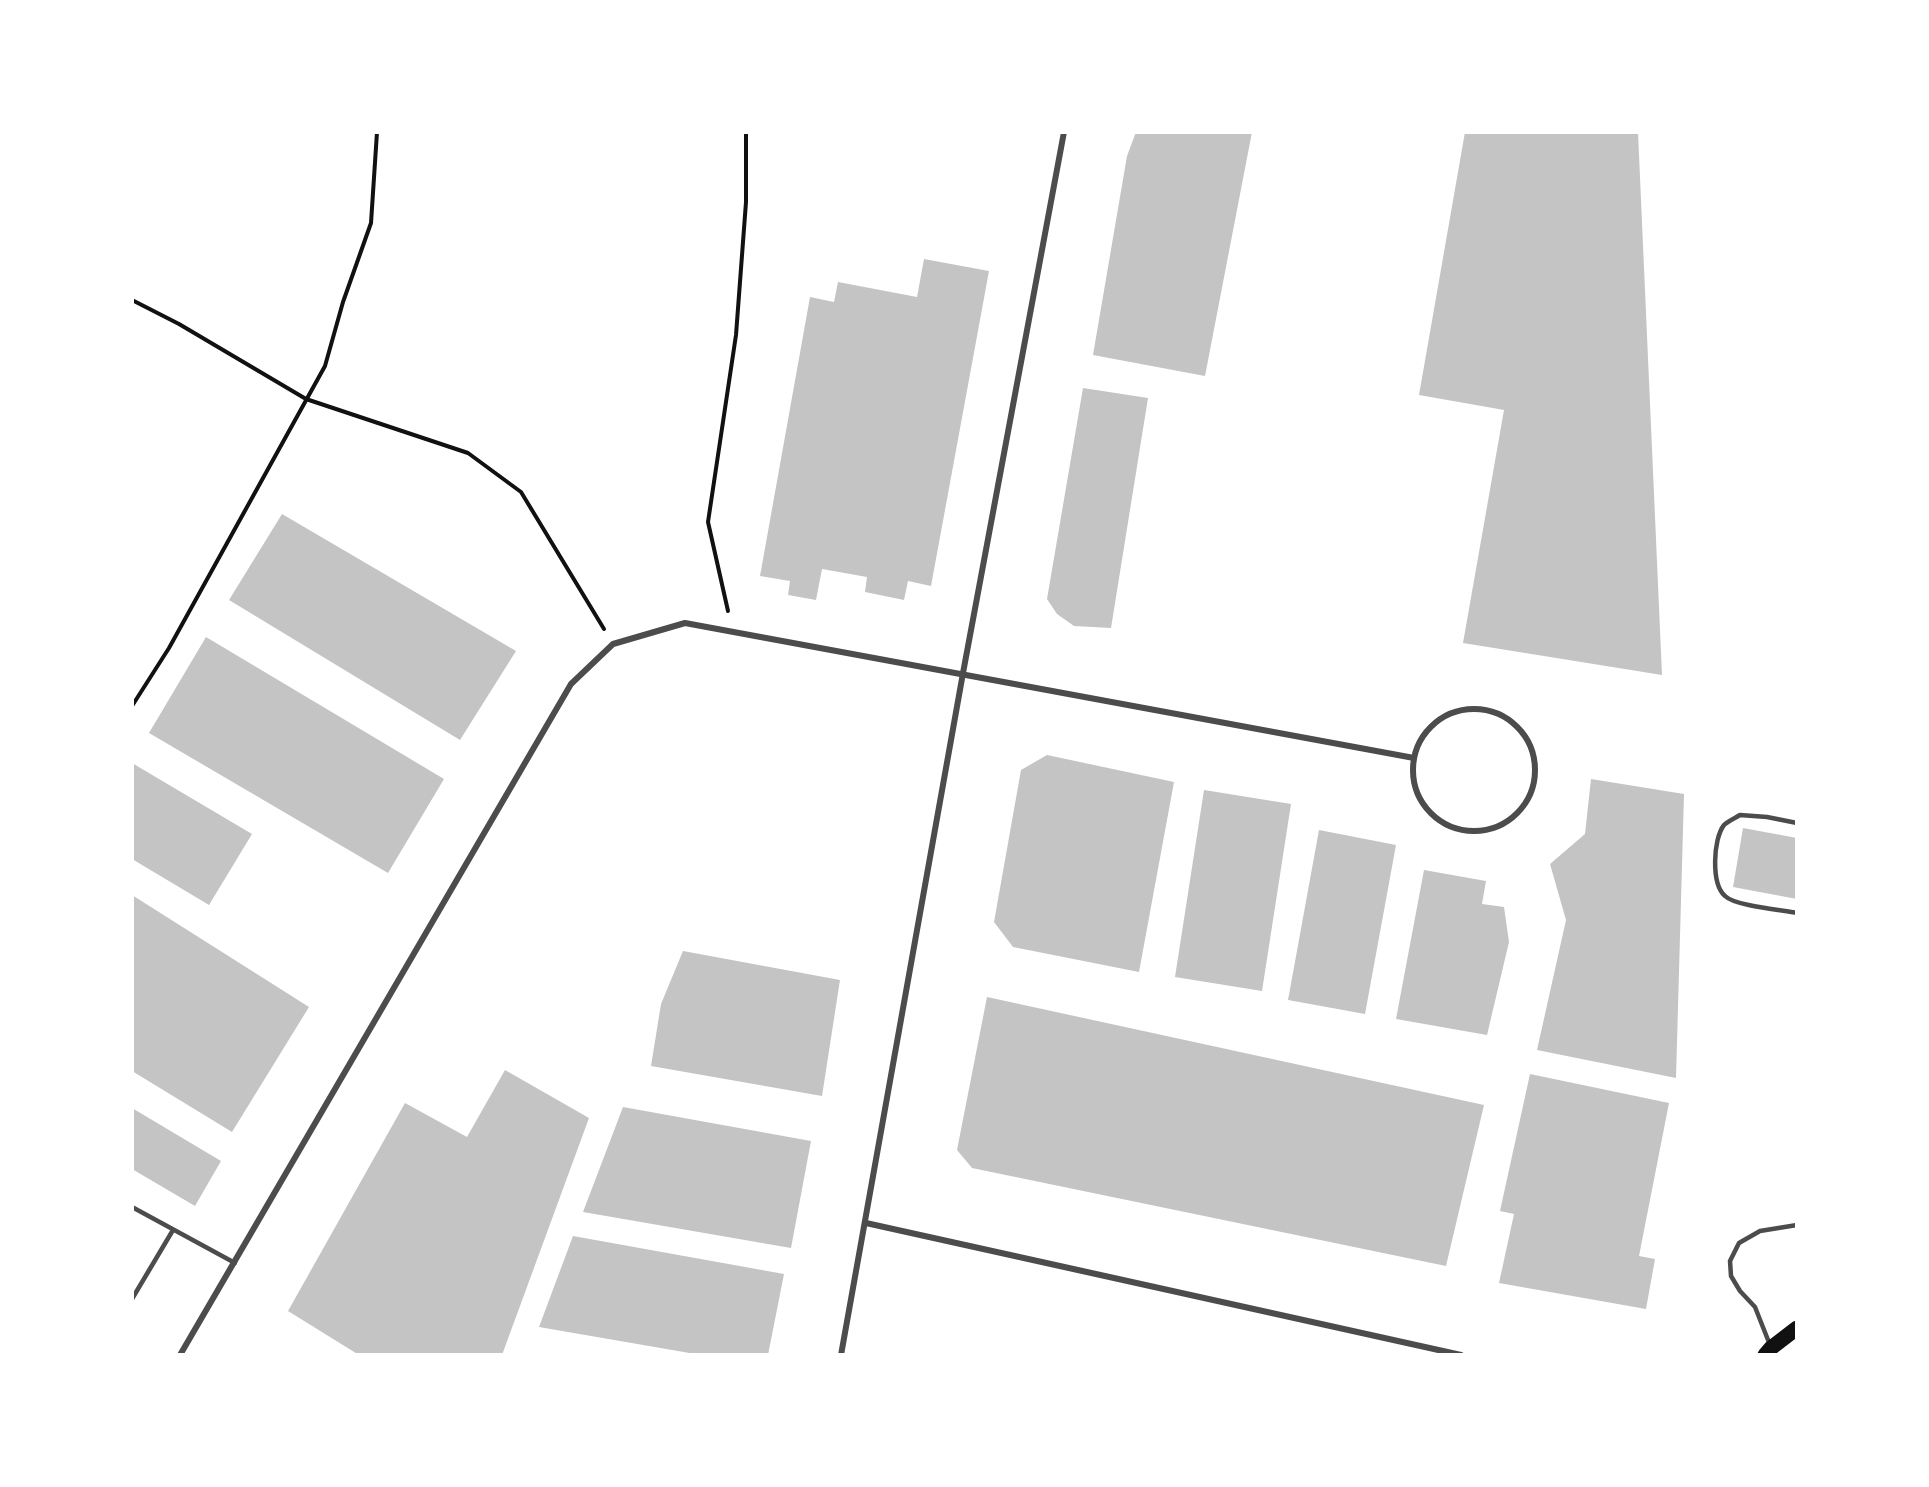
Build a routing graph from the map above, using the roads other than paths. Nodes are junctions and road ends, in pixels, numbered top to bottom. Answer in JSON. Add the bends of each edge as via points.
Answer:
{"nodes":[{"id":1,"x":1064,"y":132,"type":"edge"},
{"id":2,"x":963,"y":673,"type":"junction"},
{"id":3,"x":1414,"y":758,"type":"junction"},
{"id":4,"x":1797,"y":823,"type":"edge"},
{"id":5,"x":1797,"y":913,"type":"edge"},
{"id":6,"x":132,"y":1207,"type":"edge"},
{"id":7,"x":866,"y":1223,"type":"junction"},
{"id":8,"x":1797,"y":1225,"type":"edge"},
{"id":9,"x":173,"y":1230,"type":"junction"},
{"id":10,"x":235,"y":1263,"type":"junction"},
{"id":11,"x":132,"y":1299,"type":"edge"},
{"id":12,"x":1797,"y":1328,"type":"edge"},
{"id":13,"x":1768,"y":1351,"type":"edge"},
{"id":14,"x":180,"y":1355,"type":"edge"},
{"id":15,"x":841,"y":1355,"type":"edge"},
{"id":16,"x":1461,"y":1355,"type":"edge"}],
"edges":[{"from":1,"to":2,"type":"street"},
{"from":2,"to":3,"type":"street"},
{"from":2,"to":7,"type":"street"},
{"from":2,"to":10,"type":"street","via":[[685,623],[614,644],[571,684]]},
{"from":3,"to":3,"type":"street","via":[[1422,738],[1435,722],[1454,712],[1475,708],[1495,712],[1514,723],[1528,739],[1535,759],[1535,778],[1529,797],[1502,825],[1464,830],[1446,824],[1419,797]]},
{"from":4,"to":5,"type":"lane","via":[[1740,815],[1724,826],[1714,855],[1717,882],[1725,897]]},
{"from":6,"to":9,"type":"lane"},
{"from":7,"to":15,"type":"street"},
{"from":7,"to":16,"type":"street"},
{"from":8,"to":13,"type":"lane","via":[[1760,1231],[1739,1243],[1730,1261],[1731,1276],[1755,1307]]},
{"from":9,"to":10,"type":"lane"},
{"from":9,"to":11,"type":"lane"},
{"from":10,"to":14,"type":"street"},
{"from":12,"to":13,"type":"main road"}]}
